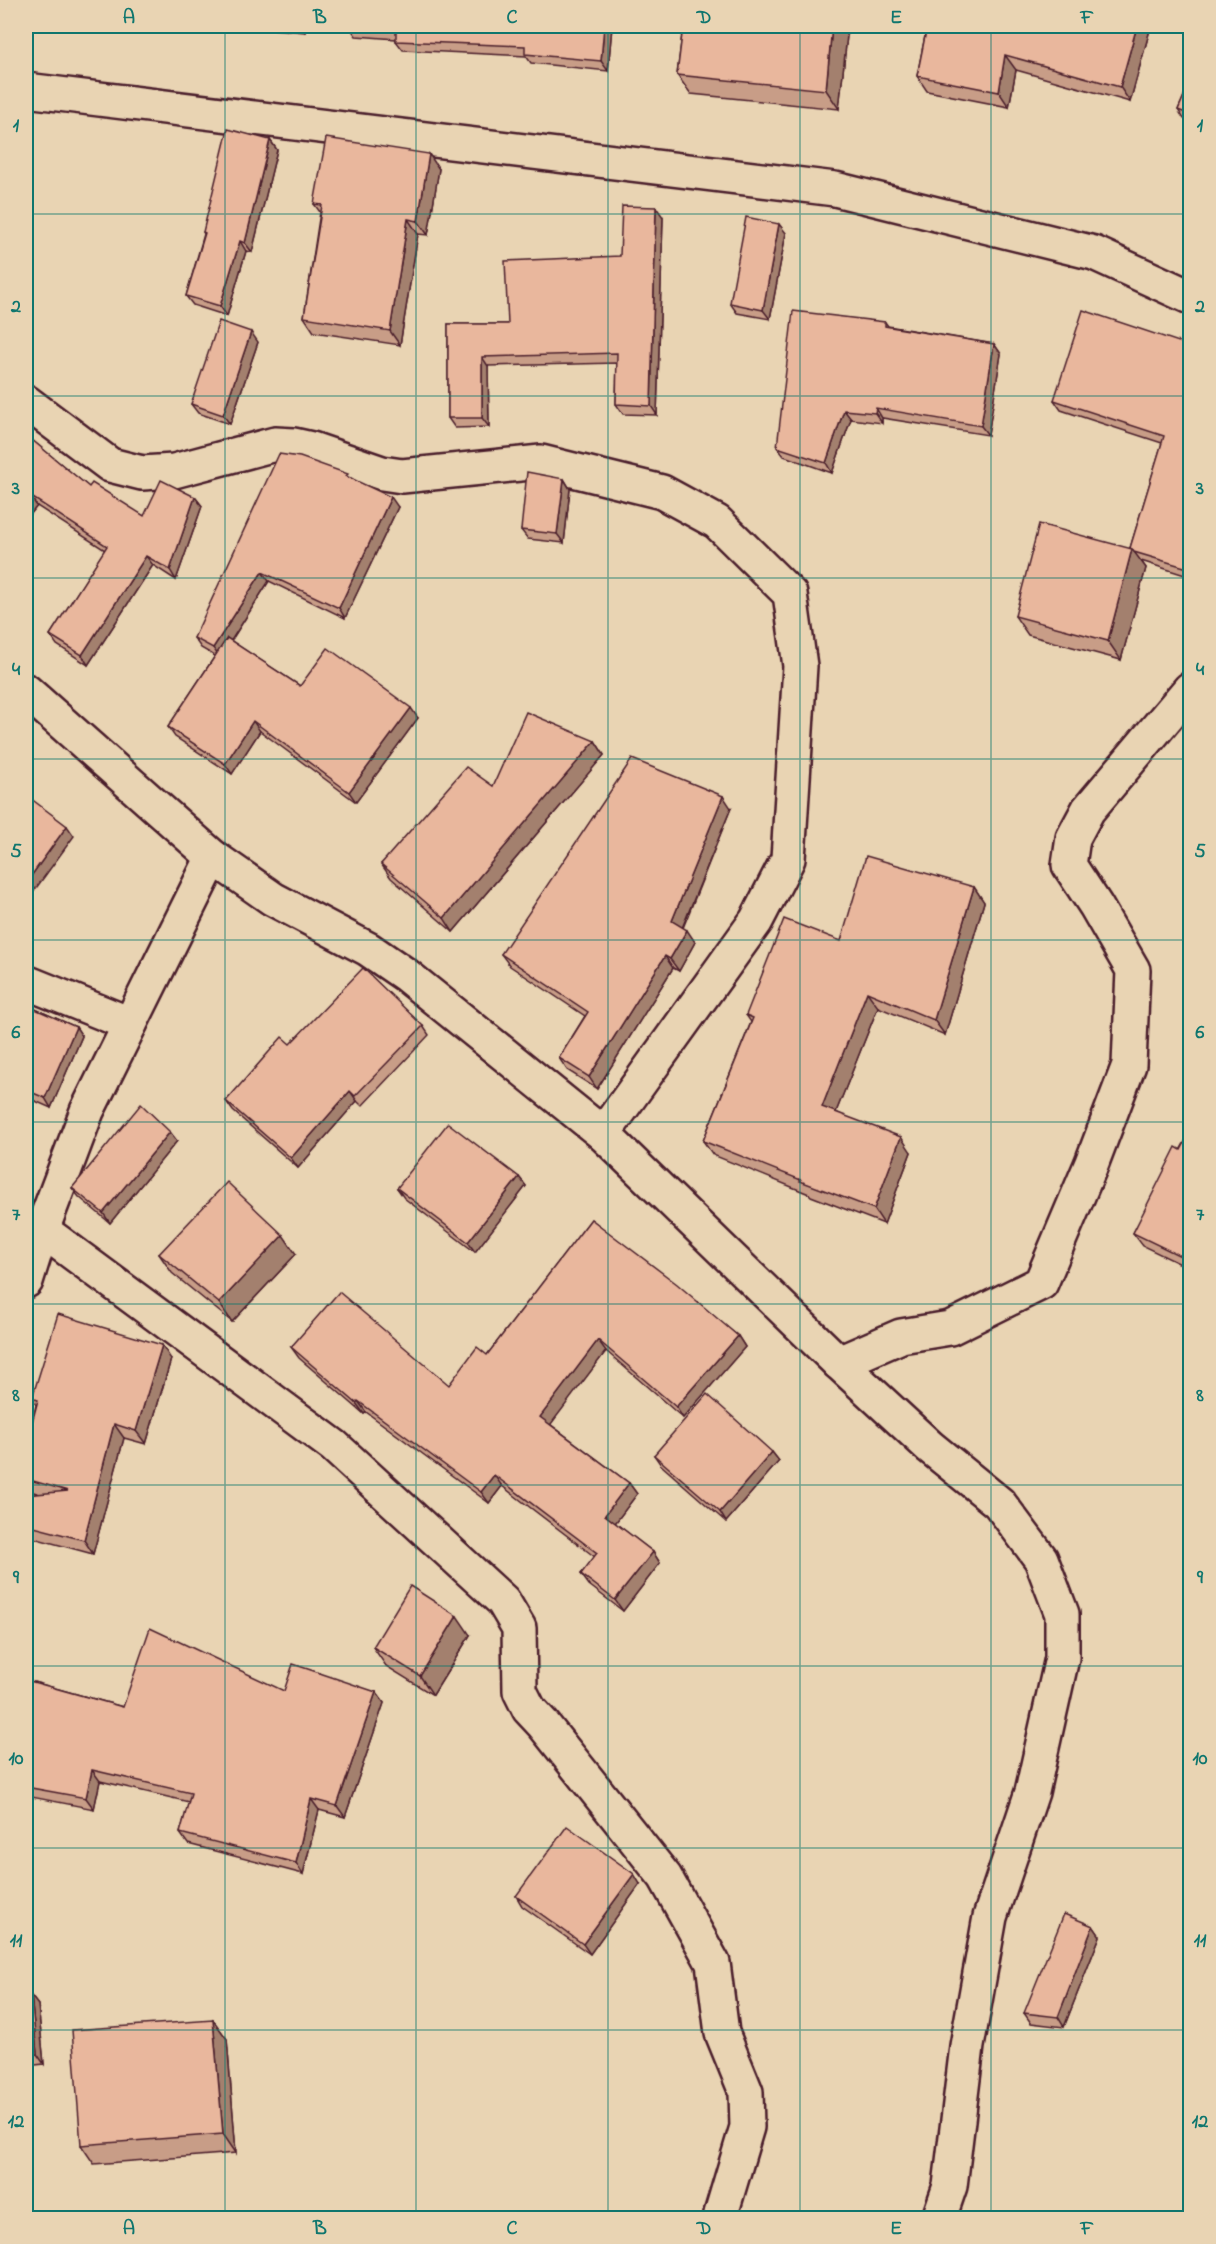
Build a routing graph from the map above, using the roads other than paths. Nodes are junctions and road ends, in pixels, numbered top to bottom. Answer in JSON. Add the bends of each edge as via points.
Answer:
{"nodes":[{"id":1,"x":26,"y":90,"type":"edge"},
{"id":2,"x":1191,"y":297,"type":"edge"},
{"id":3,"x":26,"y":402,"type":"edge"},
{"id":4,"x":1191,"y":689,"type":"edge"},
{"id":5,"x":26,"y":691,"type":"edge"},
{"id":6,"x":213,"y":857,"type":"junction"},
{"id":7,"x":26,"y":982,"type":"edge"},
{"id":8,"x":130,"y":1024,"type":"junction"},
{"id":9,"x":603,"y":1134,"type":"junction"},
{"id":10,"x":42,"y":1230,"type":"junction"},
{"id":11,"x":26,"y":1281,"type":"edge"},
{"id":12,"x":840,"y":1363,"type":"junction"},
{"id":13,"x":722,"y":2218,"type":"edge"},
{"id":14,"x":939,"y":2218,"type":"edge"}],
"edges":[{"from":1,"to":2,"type":"street","via":[[835,189],[1094,253]]},
{"from":3,"to":9,"type":"street","via":[[110,465],[142,473],[174,471],[275,444],[312,450],[402,476],[541,462],[662,492],[717,522],[790,594],[800,666],[788,859],[756,921]]},
{"from":4,"to":12,"type":"street","via":[[1088,810],[1073,838],[1068,865],[1133,970],[1129,1065],[1092,1165],[1041,1283],[950,1328],[901,1336]]},
{"from":5,"to":6,"type":"street"},
{"from":6,"to":8,"type":"street"},
{"from":6,"to":9,"type":"street","via":[[273,899],[378,955]]},
{"from":7,"to":8,"type":"street"},
{"from":8,"to":10,"type":"street","via":[[87,1111]]},
{"from":9,"to":12,"type":"street"},
{"from":10,"to":11,"type":"street"},
{"from":10,"to":13,"type":"street","via":[[334,1446],[503,1601],[519,1628],[520,1690],[529,1709],[665,1877],[713,1963],[722,2033],[747,2092],[747,2127]]},
{"from":12,"to":14,"type":"street","via":[[999,1503],[1041,1559],[1062,1614],[1062,1658],[1032,1792],[990,1917],[965,2057],[950,2186]]}]}
